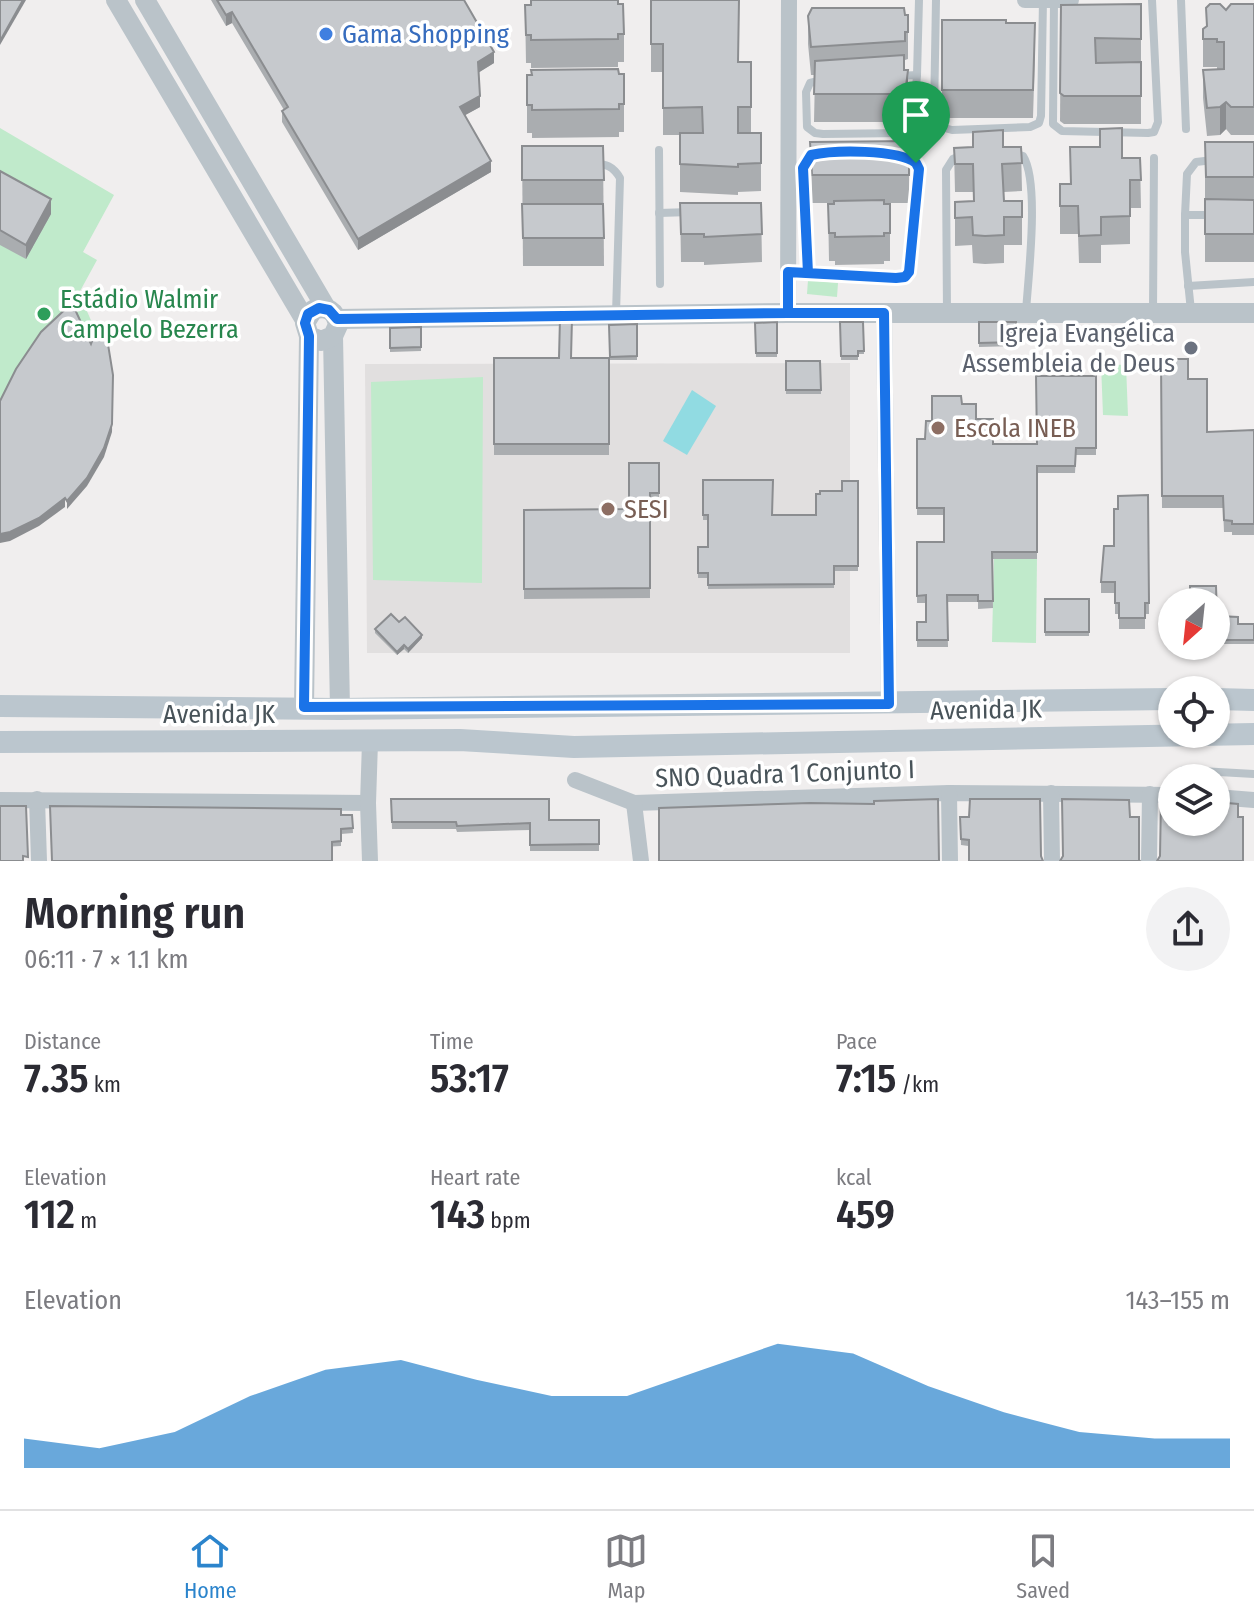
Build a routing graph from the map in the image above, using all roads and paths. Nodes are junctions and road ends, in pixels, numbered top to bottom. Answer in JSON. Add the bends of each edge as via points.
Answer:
{"nodes":[{"id":1,"x":116,"y":0,"type":"edge"},
{"id":2,"x":145,"y":0,"type":"edge"},
{"id":3,"x":789,"y":0,"type":"edge"},
{"id":4,"x":919,"y":0,"type":"edge"},
{"id":5,"x":936,"y":0,"type":"edge"},
{"id":6,"x":1025,"y":0,"type":"edge"},
{"id":7,"x":1040,"y":0,"type":"edge"},
{"id":8,"x":1054,"y":0,"type":"edge"},
{"id":9,"x":1071,"y":0,"type":"edge"},
{"id":10,"x":1152,"y":0,"type":"edge"},
{"id":11,"x":1181,"y":0,"type":"edge"},
{"id":12,"x":935,"y":31,"type":"junction"},
{"id":13,"x":951,"y":31,"type":"edge"},
{"id":14,"x":1027,"y":31,"type":"edge"},
{"id":15,"x":1043,"y":31,"type":"junction"},
{"id":16,"x":917,"y":75,"type":"junction"},
{"id":17,"x":1186,"y":129,"type":"dead end"},
{"id":18,"x":659,"y":150,"type":"dead end"},
{"id":19,"x":1001,"y":152,"type":"edge"},
{"id":20,"x":832,"y":153,"type":"edge"},
{"id":21,"x":887,"y":154,"type":"edge"},
{"id":22,"x":972,"y":154,"type":"edge"},
{"id":23,"x":1154,"y":158,"type":"dead end"},
{"id":24,"x":1228,"y":159,"type":"edge"},
{"id":25,"x":585,"y":163,"type":"edge"},
{"id":26,"x":702,"y":212,"type":"edge"},
{"id":27,"x":659,"y":213,"type":"junction"},
{"id":28,"x":1226,"y":214,"type":"edge"},
{"id":29,"x":1185,"y":215,"type":"junction"},
{"id":30,"x":788,"y":272,"type":"junction"},
{"id":31,"x":808,"y":273,"type":"junction"},
{"id":32,"x":1254,"y":282,"type":"edge"},
{"id":33,"x":660,"y":284,"type":"dead end"},
{"id":34,"x":1188,"y":286,"type":"junction"},
{"id":35,"x":788,"y":313,"type":"junction"},
{"id":36,"x":884,"y":313,"type":"junction"},
{"id":37,"x":947,"y":313,"type":"junction"},
{"id":38,"x":1026,"y":313,"type":"junction"},
{"id":39,"x":1153,"y":313,"type":"junction"},
{"id":40,"x":1191,"y":313,"type":"junction"},
{"id":41,"x":1254,"y":313,"type":"edge"},
{"id":42,"x":616,"y":315,"type":"junction"},
{"id":43,"x":332,"y":321,"type":"junction"},
{"id":44,"x":307,"y":328,"type":"junction"},
{"id":45,"x":338,"y":640,"type":"junction"},
{"id":46,"x":306,"y":642,"type":"junction"},
{"id":47,"x":1158,"y":699,"type":"edge"},
{"id":48,"x":1230,"y":699,"type":"edge"},
{"id":49,"x":1254,"y":700,"type":"edge"},
{"id":50,"x":1158,"y":702,"type":"edge"},
{"id":51,"x":889,"y":704,"type":"junction"},
{"id":52,"x":457,"y":706,"type":"junction"},
{"id":53,"x":304,"y":707,"type":"junction"},
{"id":54,"x":3,"y":709,"type":"edge"},
{"id":55,"x":340,"y":709,"type":"junction"},
{"id":56,"x":1158,"y":730,"type":"edge"},
{"id":57,"x":1158,"y":734,"type":"edge"},
{"id":58,"x":1230,"y":734,"type":"edge"},
{"id":59,"x":1254,"y":734,"type":"edge"},
{"id":60,"x":4,"y":739,"type":"edge"},
{"id":61,"x":460,"y":740,"type":"junction"},
{"id":62,"x":370,"y":742,"type":"junction"},
{"id":63,"x":1230,"y":773,"type":"edge"},
{"id":64,"x":1254,"y":774,"type":"edge"},
{"id":65,"x":575,"y":780,"type":"dead end"},
{"id":66,"x":949,"y":793,"type":"junction"},
{"id":67,"x":1051,"y":793,"type":"junction"},
{"id":68,"x":1150,"y":794,"type":"junction"},
{"id":69,"x":1158,"y":794,"type":"edge"},
{"id":70,"x":1230,"y":798,"type":"edge"},
{"id":71,"x":37,"y":799,"type":"junction"},
{"id":72,"x":0,"y":800,"type":"edge"},
{"id":73,"x":1254,"y":800,"type":"edge"},
{"id":74,"x":368,"y":803,"type":"junction"},
{"id":75,"x":634,"y":803,"type":"junction"},
{"id":76,"x":39,"y":861,"type":"edge"},
{"id":77,"x":370,"y":861,"type":"edge"},
{"id":78,"x":641,"y":861,"type":"edge"},
{"id":79,"x":950,"y":861,"type":"edge"},
{"id":80,"x":1052,"y":861,"type":"edge"},
{"id":81,"x":1149,"y":861,"type":"edge"}],
"edges":[{"from":1,"to":44,"type":"street"},
{"from":2,"to":43,"type":"street"},
{"from":3,"to":30,"type":"street"},
{"from":4,"to":16,"type":"lane"},
{"from":5,"to":12,"type":"lane"},
{"from":6,"to":7,"type":"street"},
{"from":7,"to":8,"type":"street"},
{"from":7,"to":15,"type":"lane"},
{"from":8,"to":9,"type":"street"},
{"from":8,"to":10,"type":"lane","via":[[1053,124],[1062,131],[1148,133],[1158,122]]},
{"from":11,"to":17,"type":"lane"},
{"from":12,"to":13,"type":"lane"},
{"from":12,"to":15,"type":"lane","via":[[934,114],[937,126],[952,130],[1039,123]]},
{"from":14,"to":15,"type":"lane"},
{"from":16,"to":16,"type":"lane","via":[[914,114],[905,133],[823,134],[807,127],[810,83]]},
{"from":18,"to":27,"type":"lane"},
{"from":19,"to":38,"type":"lane","via":[[1023,156],[1029,168]]},
{"from":20,"to":31,"type":"lane","via":[[811,155],[803,168]]},
{"from":21,"to":31,"type":"lane","via":[[911,159],[919,169],[909,272],[896,278]]},
{"from":22,"to":37,"type":"lane","via":[[958,156],[946,170]]},
{"from":23,"to":39,"type":"lane"},
{"from":24,"to":29,"type":"lane","via":[[1202,160],[1189,169]]},
{"from":25,"to":42,"type":"lane","via":[[608,165],[620,178]]},
{"from":26,"to":27,"type":"lane"},
{"from":27,"to":33,"type":"lane"},
{"from":28,"to":29,"type":"lane"},
{"from":29,"to":34,"type":"lane"},
{"from":30,"to":31,"type":"lane"},
{"from":30,"to":35,"type":"street"},
{"from":32,"to":34,"type":"lane"},
{"from":34,"to":40,"type":"lane"},
{"from":35,"to":36,"type":"street"},
{"from":35,"to":42,"type":"street"},
{"from":36,"to":37,"type":"street"},
{"from":36,"to":51,"type":"street"},
{"from":37,"to":38,"type":"street"},
{"from":38,"to":39,"type":"street"},
{"from":39,"to":40,"type":"street"},
{"from":40,"to":41,"type":"street"},
{"from":42,"to":43,"type":"street"},
{"from":43,"to":44,"type":"street","via":[[313,310]]},
{"from":43,"to":44,"type":"street","via":[[321,341]]},
{"from":43,"to":45,"type":"street"},
{"from":44,"to":46,"type":"street"},
{"from":45,"to":46,"type":"street"},
{"from":45,"to":55,"type":"street"},
{"from":46,"to":53,"type":"street"},
{"from":47,"to":51,"type":"main road","name":"Avenida JK"},
{"from":48,"to":49,"type":"main road"},
{"from":50,"to":56,"type":"main road","via":[[1146,708],[1144,718]]},
{"from":51,"to":52,"type":"main road","name":"Avenida JK"},
{"from":52,"to":55,"type":"main road","name":"Avenida JK"},
{"from":52,"to":61,"type":"main road","via":[[473,723]]},
{"from":53,"to":54,"type":"main road","name":"Avenida JK"},
{"from":53,"to":55,"type":"main road","name":"Avenida JK"},
{"from":57,"to":61,"type":"main road","name":"Avenida JK","via":[[574,747]]},
{"from":58,"to":59,"type":"main road","name":"Avenida JK"},
{"from":60,"to":62,"type":"main road","name":"Avenida JK"},
{"from":61,"to":62,"type":"main road","name":"Avenida JK"},
{"from":62,"to":74,"type":"street"},
{"from":63,"to":64,"type":"lane"},
{"from":65,"to":75,"type":"street"},
{"from":66,"to":67,"type":"street","name":"SNO Quadra 1 Conjunto I"},
{"from":66,"to":75,"type":"street","name":"SNO Quadra 1 Conjunto I"},
{"from":66,"to":79,"type":"street"},
{"from":67,"to":68,"type":"street","name":"SNO Quadra 1 Conjunto I"},
{"from":67,"to":80,"type":"street"},
{"from":68,"to":69,"type":"street","name":"SNO Quadra 1 Conjunto I"},
{"from":68,"to":81,"type":"street"},
{"from":70,"to":73,"type":"street"},
{"from":71,"to":72,"type":"street"},
{"from":71,"to":74,"type":"street"},
{"from":71,"to":76,"type":"street"},
{"from":74,"to":77,"type":"street"},
{"from":75,"to":78,"type":"street","name":"SNO Quadra 1 Conjunto I"}]}
